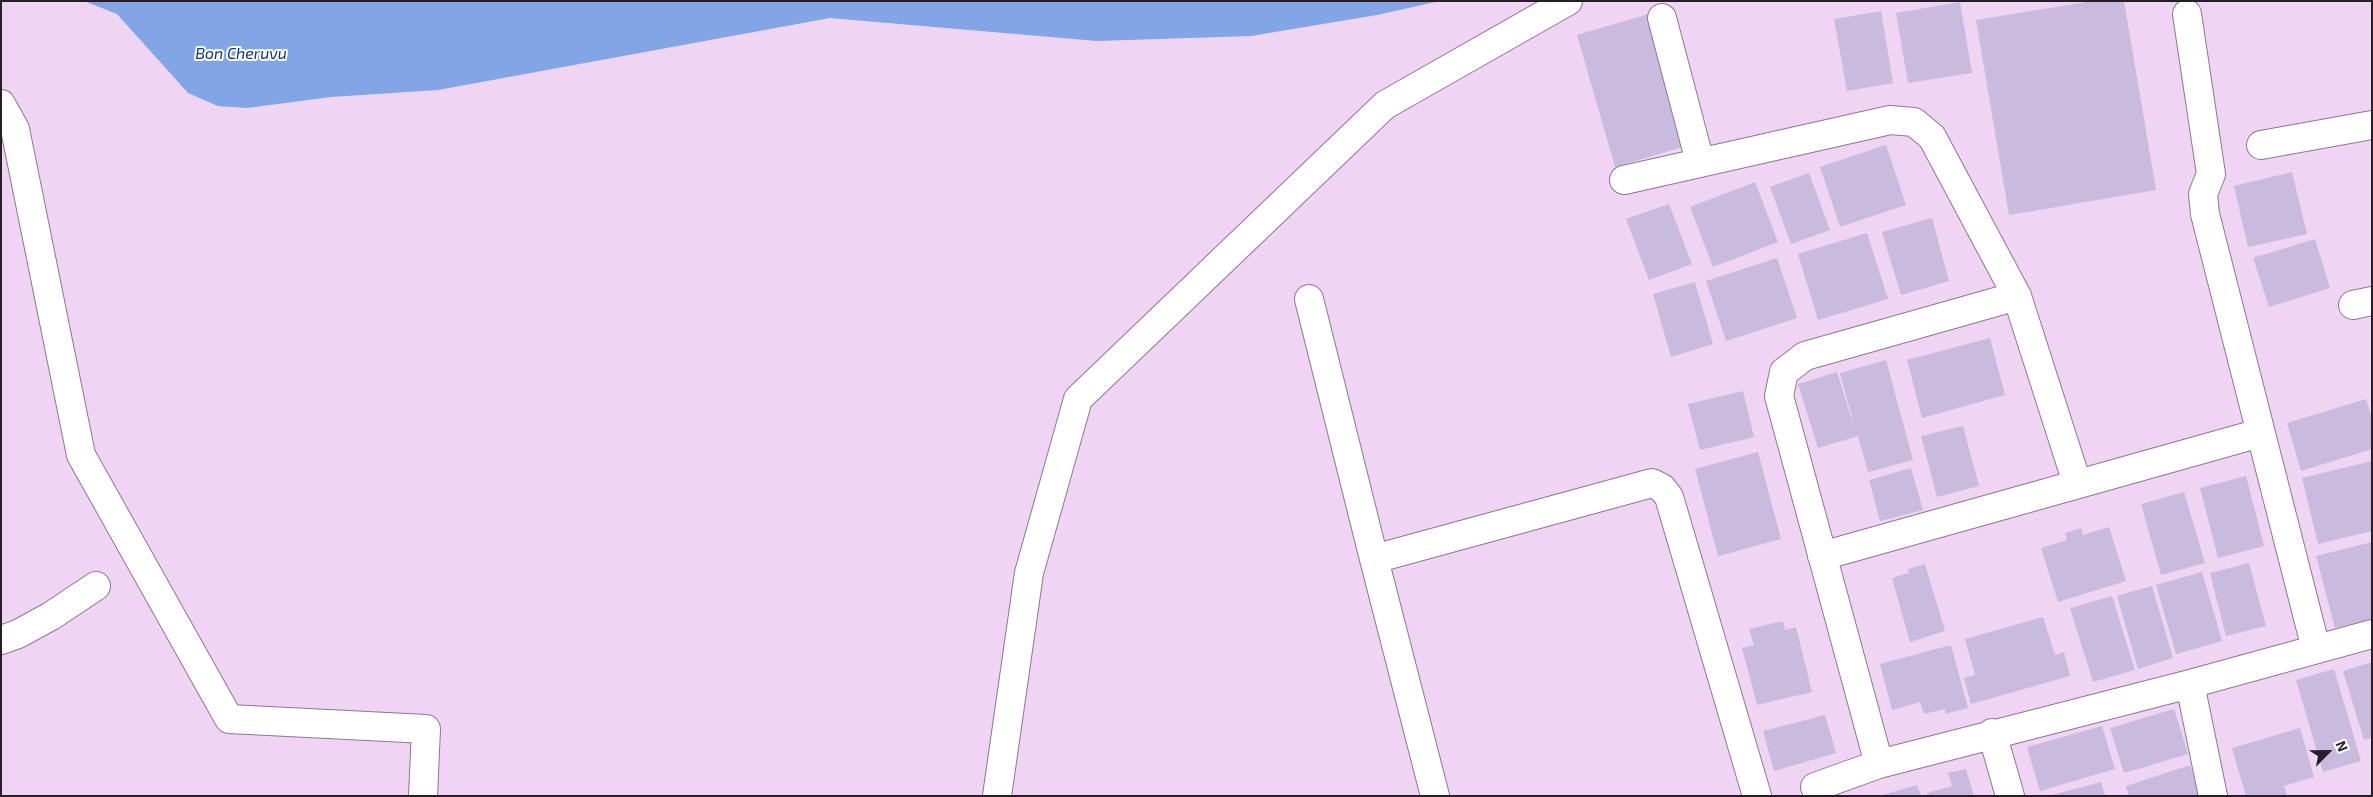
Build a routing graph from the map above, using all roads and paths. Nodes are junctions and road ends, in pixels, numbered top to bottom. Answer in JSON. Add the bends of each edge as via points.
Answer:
{"nodes":[{"id":1,"x":1568,"y":1,"type":"edge"},
{"id":2,"x":2187,"y":14,"type":"dead end"},
{"id":3,"x":1662,"y":18,"type":"dead end"},
{"id":4,"x":1,"y":104,"type":"edge"},
{"id":5,"x":2372,"y":125,"type":"edge"},
{"id":6,"x":2261,"y":145,"type":"dead end"},
{"id":7,"x":1700,"y":162,"type":"junction"},
{"id":8,"x":1624,"y":180,"type":"dead end"},
{"id":9,"x":2017,"y":296,"type":"junction"},
{"id":10,"x":1309,"y":299,"type":"dead end"},
{"id":11,"x":2260,"y":433,"type":"junction"},
{"id":12,"x":2077,"y":483,"type":"junction"},
{"id":13,"x":1822,"y":556,"type":"junction"},
{"id":14,"x":1374,"y":559,"type":"junction"},
{"id":15,"x":96,"y":586,"type":"dead end"},
{"id":16,"x":2372,"y":634,"type":"edge"},
{"id":17,"x":1,"y":640,"type":"edge"},
{"id":18,"x":2316,"y":649,"type":"junction"},
{"id":19,"x":2190,"y":684,"type":"junction"},
{"id":20,"x":1992,"y":733,"type":"junction"},
{"id":21,"x":1879,"y":764,"type":"junction"},
{"id":22,"x":1816,"y":786,"type":"dead end"},
{"id":23,"x":423,"y":796,"type":"edge"},
{"id":24,"x":996,"y":796,"type":"edge"},
{"id":25,"x":1435,"y":796,"type":"edge"},
{"id":26,"x":1757,"y":796,"type":"edge"},
{"id":27,"x":2010,"y":796,"type":"edge"},
{"id":28,"x":2213,"y":796,"type":"edge"}],
"edges":[{"from":1,"to":24,"type":"street","via":[[1385,105],[1078,398],[1029,573]]},
{"from":2,"to":11,"type":"street","via":[[2212,174],[2203,194],[2205,214]]},
{"from":3,"to":7,"type":"street"},
{"from":4,"to":23,"type":"street","via":[[16,129],[81,455],[229,719],[426,728]]},
{"from":5,"to":6,"type":"street"},
{"from":7,"to":8,"type":"street"},
{"from":7,"to":9,"type":"street","via":[[1890,120],[1914,122],[1932,137]]},
{"from":9,"to":12,"type":"street"},
{"from":9,"to":13,"type":"street","via":[[1804,356],[1784,372],[1779,396]]},
{"from":10,"to":14,"type":"street"},
{"from":11,"to":12,"type":"street"},
{"from":11,"to":18,"type":"street"},
{"from":12,"to":13,"type":"street"},
{"from":13,"to":21,"type":"street"},
{"from":14,"to":25,"type":"street"},
{"from":14,"to":26,"type":"street","via":[[1652,483],[1662,488],[1669,497]]},
{"from":15,"to":17,"type":"street","via":[[51,616]]},
{"from":16,"to":18,"type":"street"},
{"from":18,"to":19,"type":"street"},
{"from":19,"to":20,"type":"street"},
{"from":19,"to":28,"type":"street"},
{"from":20,"to":21,"type":"street"},
{"from":20,"to":27,"type":"street"},
{"from":21,"to":22,"type":"street"}]}
